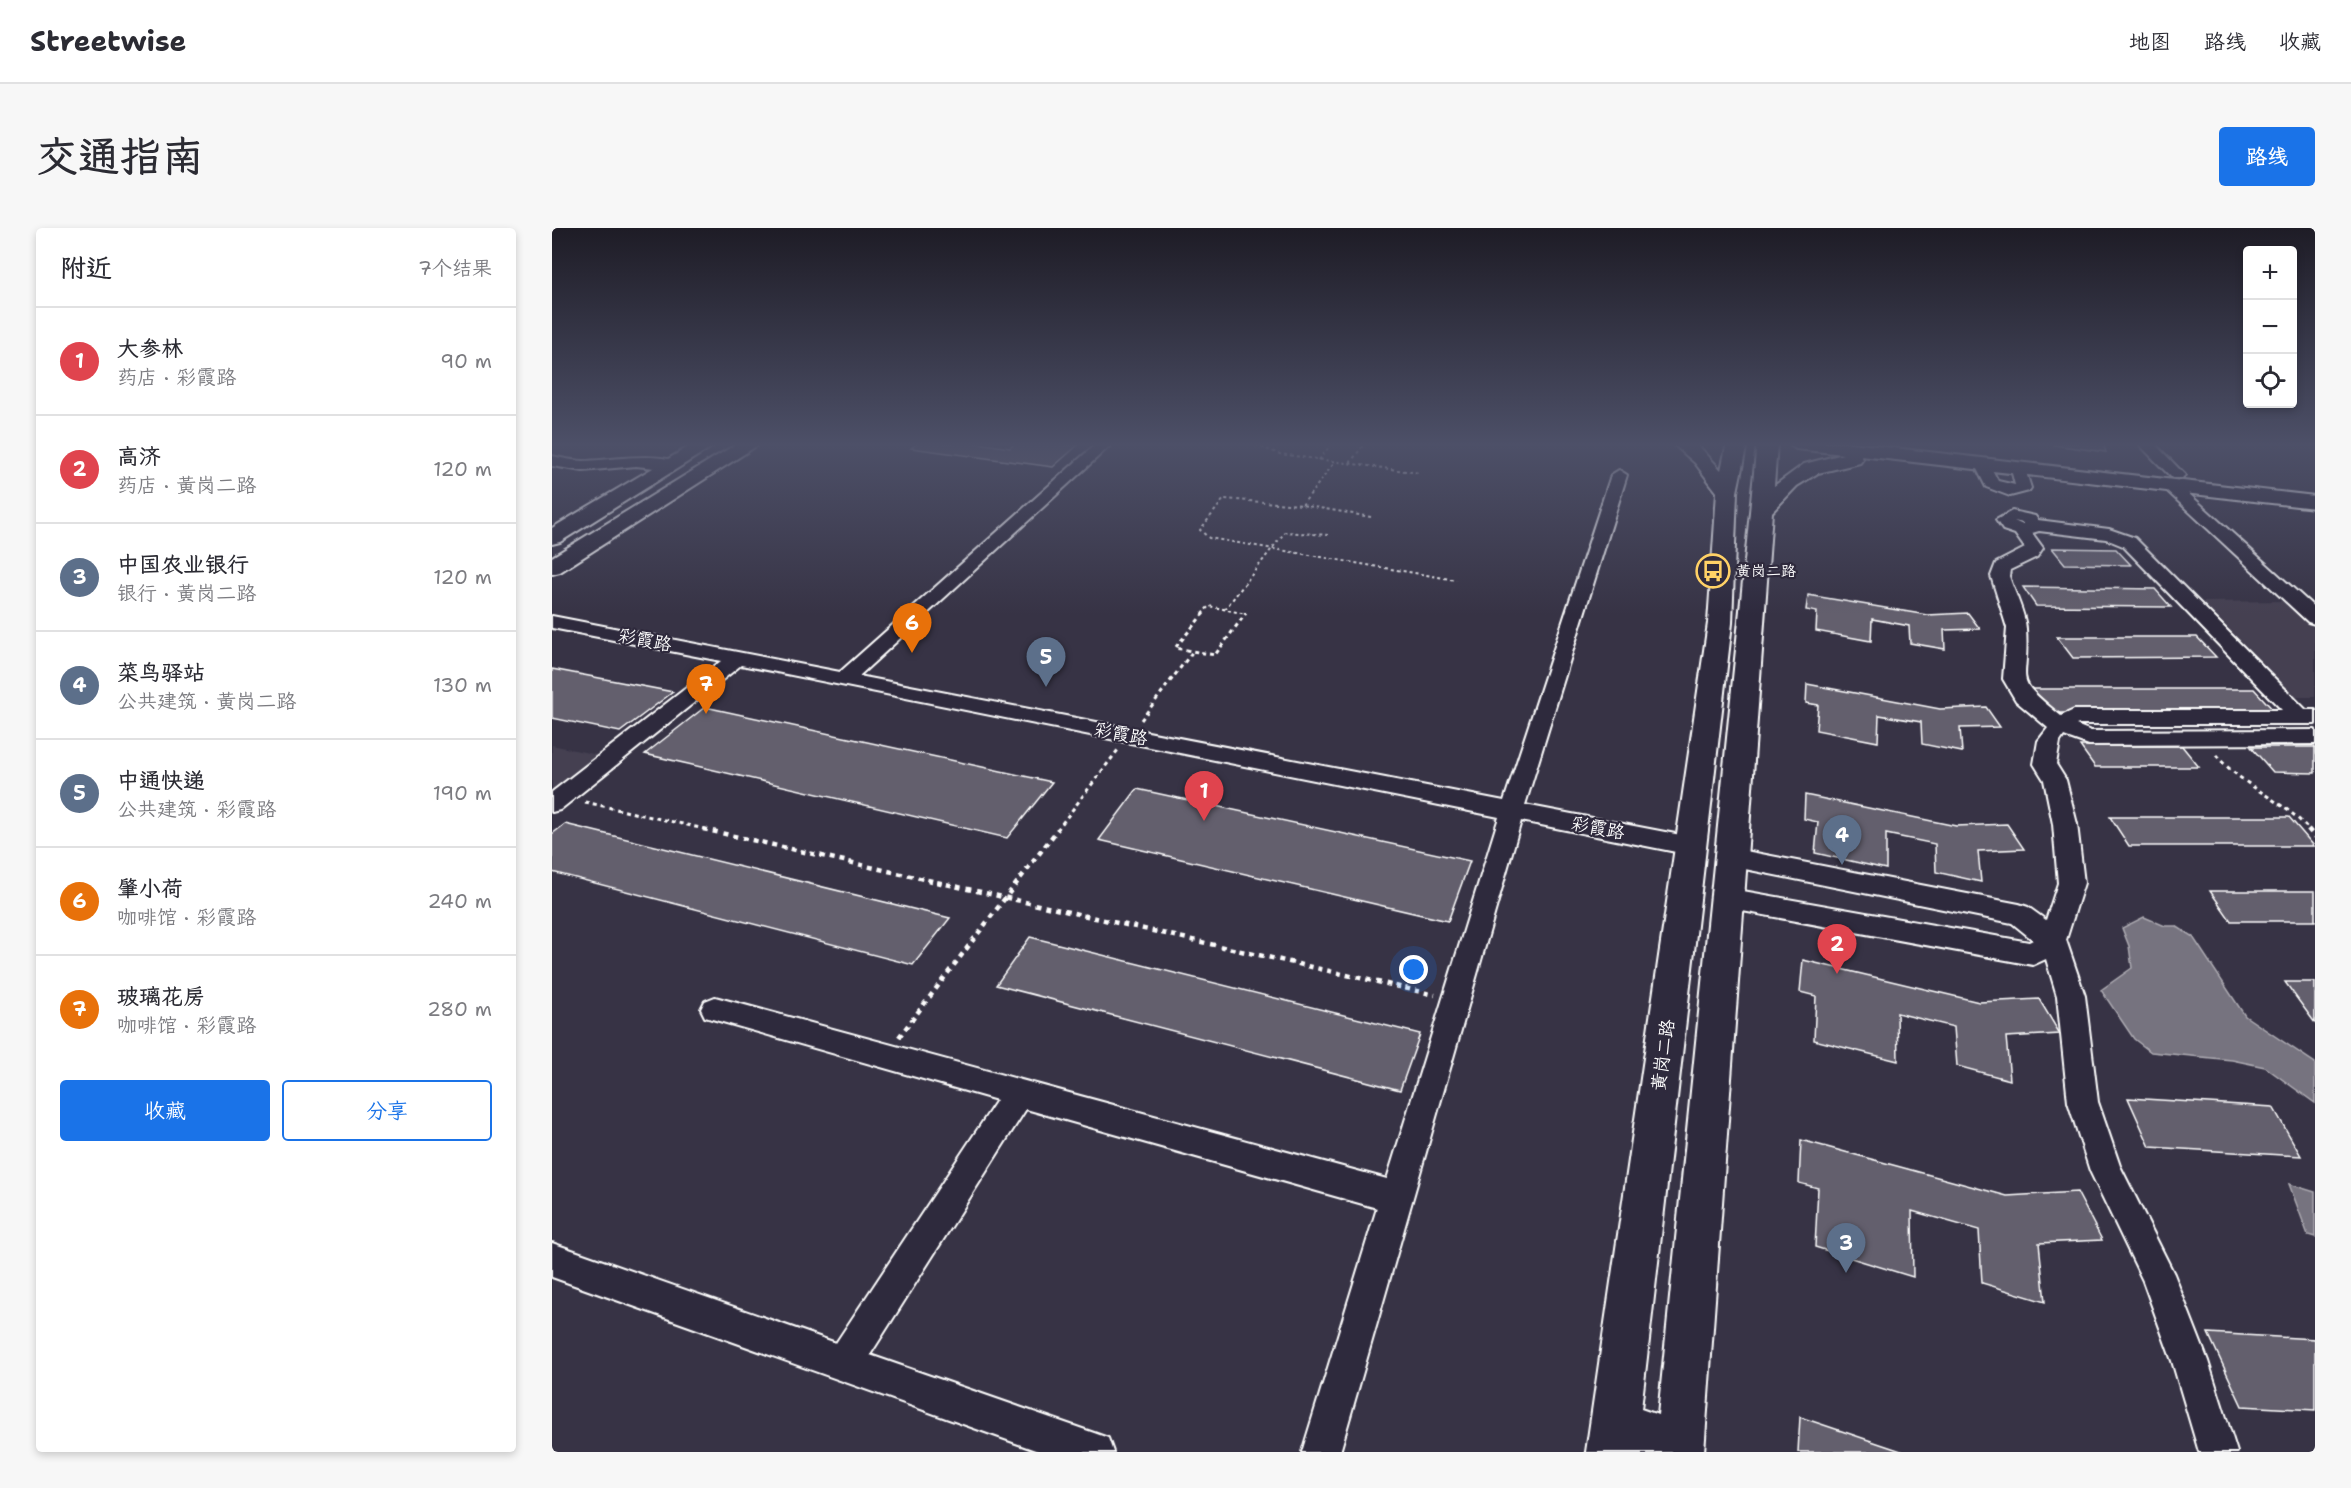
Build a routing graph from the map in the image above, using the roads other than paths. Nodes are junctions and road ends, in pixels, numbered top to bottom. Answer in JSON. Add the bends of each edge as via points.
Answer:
{"nodes":[{"id":1,"x":614,"y":500,"type":"edge"},
{"id":2,"x":660,"y":500,"type":"edge"},
{"id":3,"x":1043,"y":500,"type":"edge"},
{"id":4,"x":1611,"y":500,"type":"edge"},
{"id":5,"x":1727,"y":500,"type":"edge"},
{"id":6,"x":1760,"y":500,"type":"edge"},
{"id":7,"x":1772,"y":500,"type":"edge"},
{"id":8,"x":2008,"y":500,"type":"edge"},
{"id":9,"x":2021,"y":500,"type":"edge"},
{"id":10,"x":2195,"y":500,"type":"edge"},
{"id":11,"x":2198,"y":500,"type":"edge"},
{"id":12,"x":1759,"y":513,"type":"junction"},
{"id":13,"x":2023,"y":523,"type":"junction"},
{"id":14,"x":552,"y":537,"type":"edge"},
{"id":15,"x":554,"y":566,"type":"edge"},
{"id":16,"x":2315,"y":601,"type":"edge"},
{"id":17,"x":2315,"y":618,"type":"edge"},
{"id":18,"x":552,"y":622,"type":"edge"},
{"id":19,"x":738,"y":658,"type":"junction"},
{"id":20,"x":844,"y":679,"type":"junction"},
{"id":21,"x":2308,"y":717,"type":"edge"},
{"id":22,"x":2060,"y":726,"type":"junction"},
{"id":23,"x":2315,"y":737,"type":"edge"},
{"id":24,"x":556,"y":800,"type":"edge"},
{"id":25,"x":1512,"y":811,"type":"junction"},
{"id":26,"x":1691,"y":846,"type":"junction"},
{"id":27,"x":1730,"y":857,"type":"junction"},
{"id":28,"x":1726,"y":898,"type":"junction"},
{"id":29,"x":2053,"y":940,"type":"junction"},
{"id":30,"x":715,"y":1009,"type":"dead end"},
{"id":31,"x":1019,"y":1093,"type":"junction"},
{"id":32,"x":1396,"y":1197,"type":"junction"},
{"id":33,"x":552,"y":1260,"type":"edge"},
{"id":34,"x":844,"y":1363,"type":"junction"},
{"id":35,"x":1613,"y":1439,"type":"edge"},
{"id":36,"x":1679,"y":1449,"type":"edge"},
{"id":37,"x":1094,"y":1452,"type":"edge"},
{"id":38,"x":1321,"y":1452,"type":"edge"},
{"id":39,"x":2218,"y":1452,"type":"edge"}],
"edges":[{"from":1,"to":14,"type":"main road"},
{"from":2,"to":15,"type":"main road"},
{"from":3,"to":20,"type":"street"},
{"from":4,"to":25,"type":"street"},
{"from":5,"to":26,"type":"main road","name":"黄岗二路","via":[[1720,623]]},
{"from":6,"to":12,"type":"main road"},
{"from":7,"to":12,"type":"main road"},
{"from":8,"to":13,"type":"street"},
{"from":9,"to":13,"type":"street"},
{"from":10,"to":17,"type":"street"},
{"from":11,"to":16,"type":"street"},
{"from":12,"to":27,"type":"main road"},
{"from":13,"to":21,"type":"street","via":[[2109,534],[2128,542]]},
{"from":13,"to":22,"type":"street","via":[[2034,548],[2002,567],[2000,576],[2017,628],[2013,679],[2023,696]]},
{"from":18,"to":19,"type":"street","name":"彩霞路"},
{"from":19,"to":20,"type":"street","name":"彩霞路"},
{"from":19,"to":24,"type":"street"},
{"from":20,"to":25,"type":"street","name":"彩霞路"},
{"from":21,"to":22,"type":"street","via":[[2074,717]]},
{"from":22,"to":23,"type":"street","via":[[2089,738]]},
{"from":22,"to":29,"type":"street","via":[[2049,741],[2045,764],[2055,780],[2065,824],[2070,883]]},
{"from":25,"to":26,"type":"street","name":"彩霞路"},
{"from":25,"to":32,"type":"street"},
{"from":26,"to":35,"type":"main road","name":"黄岗二路"},
{"from":27,"to":28,"type":"main road"},
{"from":27,"to":29,"type":"street","via":[[2019,914]]},
{"from":28,"to":29,"type":"street","via":[[2033,954]]},
{"from":28,"to":36,"type":"main road"},
{"from":29,"to":39,"type":"street","via":[[2071,996],[2083,1102],[2106,1170],[2157,1274],[2190,1361]]},
{"from":30,"to":31,"type":"street"},
{"from":31,"to":32,"type":"street"},
{"from":31,"to":34,"type":"street"},
{"from":32,"to":38,"type":"street"},
{"from":33,"to":34,"type":"street"},
{"from":34,"to":37,"type":"street"},
{"from":35,"to":36,"type":"main road"}]}
